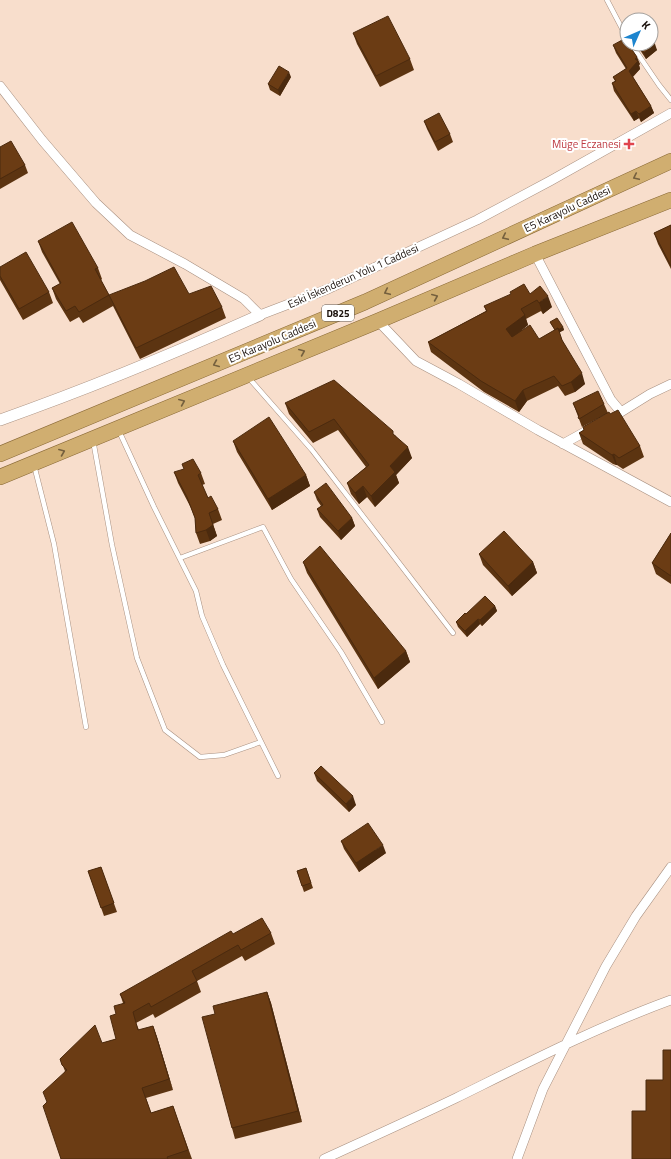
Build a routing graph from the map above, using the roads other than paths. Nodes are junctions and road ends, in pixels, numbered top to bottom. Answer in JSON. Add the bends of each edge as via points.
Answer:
{"nodes":[{"id":1,"x":607,"y":0,"type":"edge"},
{"id":2,"x":619,"y":23,"type":"edge"},
{"id":3,"x":636,"y":52,"type":"edge"},
{"id":4,"x":0,"y":86,"type":"edge"},
{"id":5,"x":671,"y":100,"type":"edge"},
{"id":6,"x":671,"y":113,"type":"edge"},
{"id":7,"x":671,"y":161,"type":"edge"},
{"id":8,"x":671,"y":200,"type":"edge"},
{"id":9,"x":534,"y":254,"type":"junction"},
{"id":10,"x":260,"y":315,"type":"junction"},
{"id":11,"x":378,"y":321,"type":"junction"},
{"id":12,"x":247,"y":375,"type":"junction"},
{"id":13,"x":671,"y":384,"type":"edge"},
{"id":14,"x":0,"y":420,"type":"edge"},
{"id":15,"x":596,"y":426,"type":"edge"},
{"id":16,"x":117,"y":429,"type":"junction"},
{"id":17,"x":93,"y":439,"type":"junction"},
{"id":18,"x":563,"y":444,"type":"junction"},
{"id":19,"x":0,"y":454,"type":"edge"},
{"id":20,"x":33,"y":464,"type":"junction"},
{"id":21,"x":0,"y":477,"type":"edge"},
{"id":22,"x":671,"y":502,"type":"edge"},
{"id":23,"x":180,"y":558,"type":"junction"},
{"id":24,"x":453,"y":633,"type":"dead end"},
{"id":25,"x":382,"y":722,"type":"dead end"},
{"id":26,"x":86,"y":727,"type":"dead end"},
{"id":27,"x":261,"y":742,"type":"junction"},
{"id":28,"x":278,"y":776,"type":"dead end"},
{"id":29,"x":671,"y":867,"type":"edge"},
{"id":30,"x":671,"y":1000,"type":"edge"},
{"id":31,"x":567,"y":1043,"type":"junction"},
{"id":32,"x":324,"y":1159,"type":"edge"},
{"id":33,"x":517,"y":1159,"type":"edge"}],
"edges":[{"from":1,"to":2,"type":"lane"},
{"from":3,"to":5,"type":"lane"},
{"from":4,"to":10,"type":"street","via":[[96,203],[130,235],[244,299]]},
{"from":6,"to":10,"type":"street","name":"Eski İskenderun Yolu 1 Caddesi","via":[[477,220],[328,289]]},
{"from":7,"to":19,"type":"highway","name":"E5 Karayolu Caddesi","number":"D825","one_way":true,"via":[[365,302]]},
{"from":8,"to":9,"type":"highway","name":"E5 Karayolu Caddesi","number":"D825"},
{"from":11,"to":9,"type":"highway","name":"E5 Karayolu Caddesi","number":"D825","one_way":true},
{"from":9,"to":13,"type":"street","via":[[618,413]]},
{"from":10,"to":14,"type":"street","name":"Eski İskenderun Yolu 1 Caddesi","via":[[52,402]]},
{"from":12,"to":11,"type":"highway","name":"E5 Karayolu Caddesi","number":"D825","one_way":true},
{"from":11,"to":18,"type":"street","via":[[416,361]]},
{"from":16,"to":12,"type":"highway","name":"E5 Karayolu Caddesi","number":"D825","one_way":true},
{"from":12,"to":24,"type":"lane","via":[[312,450]]},
{"from":15,"to":18,"type":"street"},
{"from":16,"to":17,"type":"highway","name":"E5 Karayolu Caddesi","number":"D825"},
{"from":16,"to":23,"type":"lane"},
{"from":20,"to":17,"type":"highway","name":"E5 Karayolu Caddesi","number":"D825","one_way":true},
{"from":17,"to":27,"type":"lane","via":[[112,545],[137,658],[166,730],[200,757],[224,755]]},
{"from":18,"to":22,"type":"street"},
{"from":20,"to":21,"type":"highway","name":"E5 Karayolu Caddesi","number":"D825"},
{"from":20,"to":26,"type":"lane","via":[[54,544]]},
{"from":23,"to":25,"type":"lane","via":[[263,527],[290,580],[341,652]]},
{"from":23,"to":27,"type":"lane","via":[[196,591],[202,616],[223,665]]},
{"from":27,"to":28,"type":"lane"},
{"from":29,"to":31,"type":"street","via":[[636,916],[606,966]]},
{"from":30,"to":31,"type":"street"},
{"from":31,"to":32,"type":"street"},
{"from":31,"to":33,"type":"street","via":[[543,1089]]}]}
